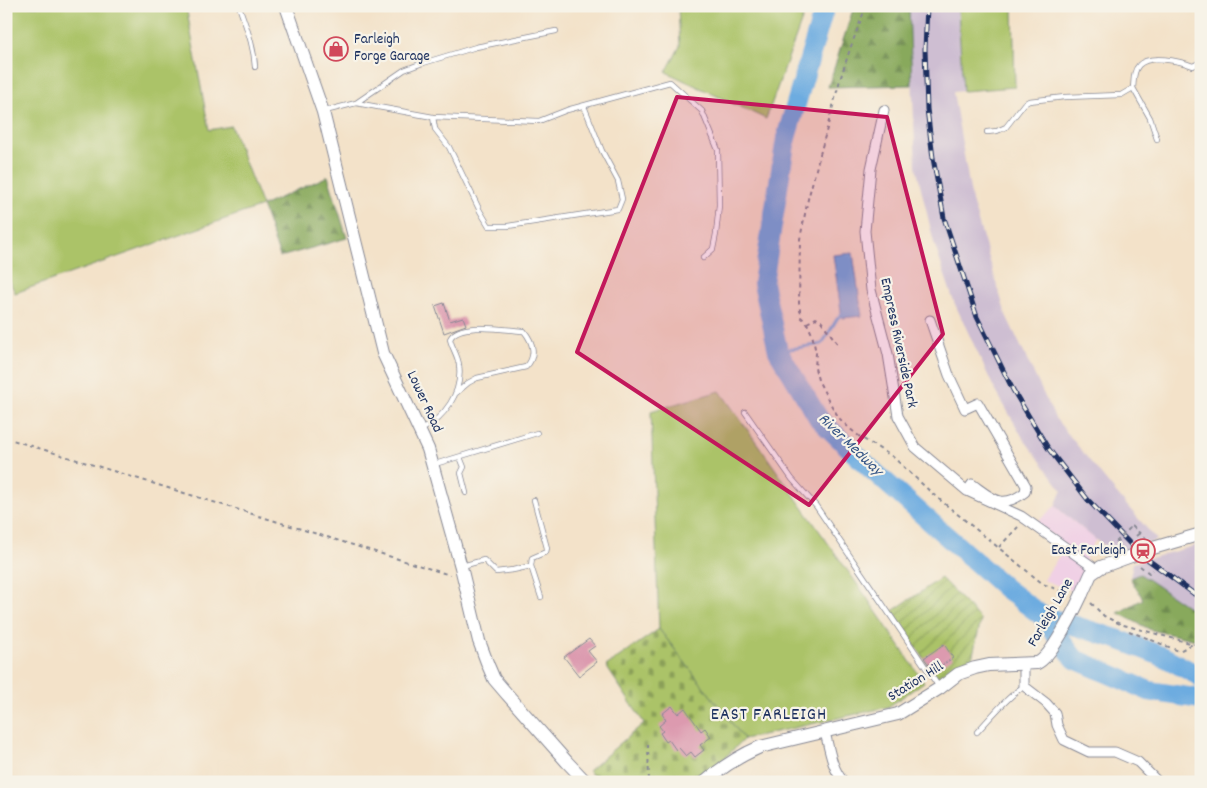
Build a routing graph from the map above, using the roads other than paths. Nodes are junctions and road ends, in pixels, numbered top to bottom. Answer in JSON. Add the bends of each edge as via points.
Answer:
{"nodes":[{"id":1,"x":239,"y":6,"type":"edge"},
{"id":2,"x":286,"y":6,"type":"edge"},
{"id":3,"x":556,"y":31,"type":"dead end"},
{"id":4,"x":1201,"y":62,"type":"edge"},
{"id":5,"x":255,"y":67,"type":"dead end"},
{"id":6,"x":1133,"y":88,"type":"junction"},
{"id":7,"x":356,"y":103,"type":"junction"},
{"id":8,"x":584,"y":106,"type":"junction"},
{"id":9,"x":884,"y":110,"type":"dead end"},
{"id":10,"x":323,"y":112,"type":"junction"},
{"id":11,"x":433,"y":118,"type":"junction"},
{"id":12,"x":987,"y":132,"type":"dead end"},
{"id":13,"x":1157,"y":139,"type":"dead end"},
{"id":14,"x":703,"y":258,"type":"dead end"},
{"id":15,"x":930,"y":320,"type":"dead end"},
{"id":16,"x":454,"y":394,"type":"junction"},
{"id":17,"x":745,"y":412,"type":"dead end"},
{"id":18,"x":421,"y":430,"type":"junction"},
{"id":19,"x":537,"y":433,"type":"dead end"},
{"id":20,"x":460,"y":457,"type":"junction"},
{"id":21,"x":433,"y":465,"type":"junction"},
{"id":22,"x":967,"y":492,"type":"junction"},
{"id":23,"x":466,"y":493,"type":"dead end"},
{"id":24,"x":534,"y":500,"type":"dead end"},
{"id":25,"x":1201,"y":534,"type":"edge"},
{"id":26,"x":531,"y":566,"type":"junction"},
{"id":27,"x":1096,"y":569,"type":"junction"},
{"id":28,"x":463,"y":573,"type":"junction"},
{"id":29,"x":541,"y":597,"type":"dead end"},
{"id":30,"x":1030,"y":664,"type":"junction"},
{"id":31,"x":1024,"y":686,"type":"junction"},
{"id":32,"x":940,"y":688,"type":"junction"},
{"id":33,"x":825,"y":732,"type":"junction"},
{"id":34,"x":977,"y":732,"type":"dead end"},
{"id":35,"x":586,"y":782,"type":"edge"},
{"id":36,"x":705,"y":782,"type":"edge"},
{"id":37,"x":844,"y":782,"type":"edge"},
{"id":38,"x":1158,"y":782,"type":"edge"}],
"edges":[{"from":1,"to":5,"type":"lane","via":[[252,41]]},
{"from":2,"to":10,"type":"main road","name":"Lower Road"},
{"from":3,"to":7,"type":"lane","via":[[476,47],[420,64],[404,70]]},
{"from":4,"to":6,"type":"lane","via":[[1192,66],[1154,59],[1145,61],[1134,73]]},
{"from":6,"to":12,"type":"lane","via":[[1121,96],[1029,101],[1006,127]]},
{"from":6,"to":13,"type":"lane","via":[[1150,118]]},
{"from":7,"to":10,"type":"lane"},
{"from":7,"to":11,"type":"lane"},
{"from":8,"to":11,"type":"lane","via":[[538,121]]},
{"from":8,"to":11,"type":"lane","via":[[618,181],[622,199],[618,209],[508,226],[489,226],[449,147],[435,129]]},
{"from":8,"to":14,"type":"lane","via":[[670,82],[702,111],[718,150],[719,205],[713,249]]},
{"from":9,"to":22,"type":"street","name":"Empress Riverside Park","via":[[871,169],[865,231],[872,290],[888,354],[898,416],[914,447]]},
{"from":10,"to":18,"type":"main road","name":"Lower Road","via":[[383,353]]},
{"from":15,"to":22,"type":"street","via":[[965,409],[978,403],[1026,486],[1025,492],[1009,502],[1001,502],[972,484]]},
{"from":16,"to":16,"type":"lane","via":[[459,365],[450,339],[452,335],[478,328],[524,331],[533,353],[532,361],[526,367],[477,378]]},
{"from":16,"to":18,"type":"lane","via":[[443,415]]},
{"from":17,"to":32,"type":"lane","via":[[792,479],[816,506]]},
{"from":18,"to":21,"type":"main road","name":"Lower Road"},
{"from":19,"to":20,"type":"lane"},
{"from":20,"to":21,"type":"lane"},
{"from":20,"to":23,"type":"lane","via":[[464,468],[460,473]]},
{"from":21,"to":28,"type":"main road","name":"Lower Road"},
{"from":22,"to":27,"type":"street","name":"Empress Riverside Park","via":[[1024,519]]},
{"from":24,"to":26,"type":"lane","via":[[547,548],[546,552],[532,558]]},
{"from":25,"to":27,"type":"main road"},
{"from":26,"to":28,"type":"lane","via":[[496,572],[484,560]]},
{"from":26,"to":29,"type":"lane"},
{"from":27,"to":30,"type":"main road","name":"Farleigh Lane","bridge":true,"via":[[1043,661]]},
{"from":28,"to":35,"type":"main road","name":"Lower Road","via":[[479,641],[494,678]]},
{"from":30,"to":31,"type":"street"},
{"from":30,"to":32,"type":"main road","name":"Station Hill","via":[[975,668],[958,674]]},
{"from":31,"to":34,"type":"lane","via":[[1011,695]]},
{"from":31,"to":38,"type":"street","via":[[1054,713],[1064,740],[1089,752],[1115,752],[1138,762]]},
{"from":32,"to":33,"type":"main road","name":"Station Hill","via":[[898,714]]},
{"from":33,"to":36,"type":"main road","name":"Station Hill","via":[[760,747],[722,767]]},
{"from":33,"to":37,"type":"street","via":[[832,760]]}]}
